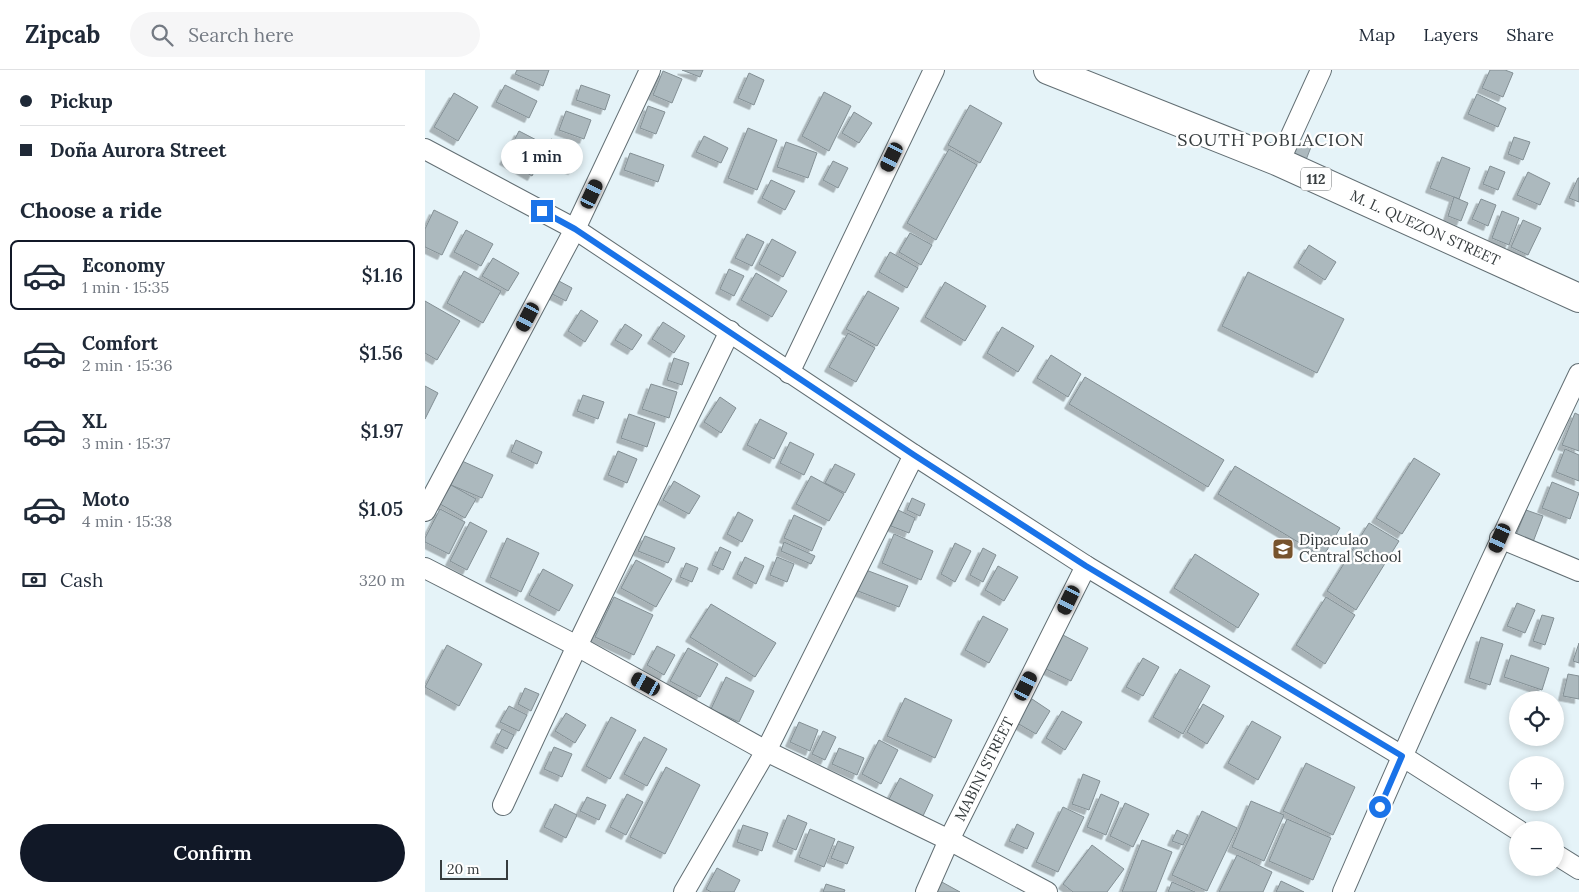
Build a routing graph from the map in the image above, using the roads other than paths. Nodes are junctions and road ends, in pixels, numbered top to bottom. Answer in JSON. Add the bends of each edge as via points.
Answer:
{"nodes":[{"id":1,"x":650,"y":70,"type":"edge"},
{"id":2,"x":934,"y":70,"type":"edge"},
{"id":3,"x":1048,"y":70,"type":"edge"},
{"id":4,"x":1321,"y":70,"type":"edge"},
{"id":5,"x":425,"y":149,"type":"edge"},
{"id":6,"x":1279,"y":162,"type":"junction"},
{"id":7,"x":575,"y":229,"type":"junction"},
{"id":8,"x":1579,"y":298,"type":"edge"},
{"id":9,"x":730,"y":331,"type":"junction"},
{"id":10,"x":789,"y":373,"type":"junction"},
{"id":11,"x":1579,"y":374,"type":"edge"},
{"id":12,"x":914,"y":455,"type":"junction"},
{"id":13,"x":425,"y":511,"type":"edge"},
{"id":14,"x":1500,"y":538,"type":"junction"},
{"id":15,"x":1086,"y":566,"type":"junction"},
{"id":16,"x":425,"y":568,"type":"edge"},
{"id":17,"x":1579,"y":571,"type":"edge"},
{"id":18,"x":577,"y":646,"type":"junction"},
{"id":19,"x":766,"y":751,"type":"junction"},
{"id":20,"x":1402,"y":756,"type":"junction"},
{"id":21,"x":503,"y":805,"type":"dead end"},
{"id":22,"x":1509,"y":824,"type":"edge"},
{"id":23,"x":949,"y":840,"type":"junction"},
{"id":24,"x":1564,"y":860,"type":"edge"},
{"id":25,"x":1579,"y":869,"type":"edge"},
{"id":26,"x":683,"y":892,"type":"edge"},
{"id":27,"x":926,"y":892,"type":"edge"},
{"id":28,"x":1047,"y":892,"type":"edge"},
{"id":29,"x":1343,"y":892,"type":"edge"}],
"edges":[{"from":1,"to":7,"type":"street"},
{"from":2,"to":10,"type":"street"},
{"from":3,"to":6,"type":"main road","name":"M. L. QUEZON STREET","number":"112"},
{"from":4,"to":6,"type":"street"},
{"from":5,"to":7,"type":"street"},
{"from":6,"to":8,"type":"main road","name":"M. L. QUEZON STREET","number":"112"},
{"from":7,"to":9,"type":"street"},
{"from":7,"to":13,"type":"street"},
{"from":9,"to":10,"type":"street"},
{"from":9,"to":18,"type":"street"},
{"from":10,"to":12,"type":"street"},
{"from":11,"to":14,"type":"street"},
{"from":12,"to":15,"type":"street"},
{"from":12,"to":19,"type":"street"},
{"from":14,"to":17,"type":"street"},
{"from":14,"to":20,"type":"street"},
{"from":15,"to":20,"type":"street"},
{"from":15,"to":23,"type":"street","name":"MABINI STREET"},
{"from":16,"to":18,"type":"street"},
{"from":18,"to":19,"type":"street"},
{"from":18,"to":21,"type":"street"},
{"from":19,"to":23,"type":"street"},
{"from":19,"to":26,"type":"street"},
{"from":20,"to":22,"type":"street"},
{"from":20,"to":29,"type":"street"},
{"from":23,"to":27,"type":"street","name":"MABINI STREET"},
{"from":23,"to":28,"type":"street"},
{"from":24,"to":25,"type":"street"}]}
